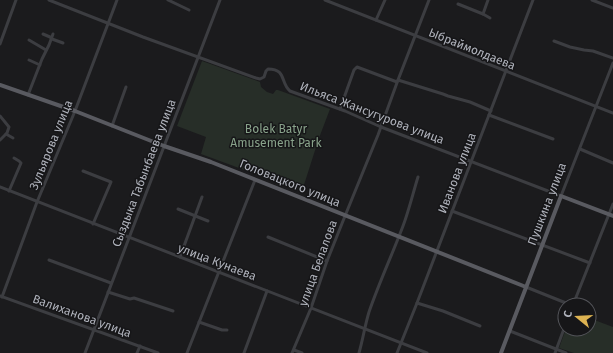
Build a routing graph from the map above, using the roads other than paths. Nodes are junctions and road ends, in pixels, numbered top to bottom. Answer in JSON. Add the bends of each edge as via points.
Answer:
{"nodes":[{"id":1,"x":16,"y":0,"type":"edge"},
{"id":2,"x":49,"y":0,"type":"edge"},
{"id":3,"x":117,"y":0,"type":"edge"},
{"id":4,"x":168,"y":0,"type":"edge"},
{"id":5,"x":220,"y":0,"type":"edge"},
{"id":6,"x":325,"y":0,"type":"edge"},
{"id":7,"x":385,"y":0,"type":"edge"},
{"id":8,"x":429,"y":0,"type":"edge"},
{"id":9,"x":488,"y":0,"type":"edge"},
{"id":10,"x":533,"y":0,"type":"edge"},
{"id":11,"x":592,"y":0,"type":"edge"},
{"id":12,"x":458,"y":4,"type":"dead end"},
{"id":13,"x":613,"y":8,"type":"edge"},
{"id":14,"x":189,"y":10,"type":"dead end"},
{"id":15,"x":483,"y":14,"type":"junction"},
{"id":16,"x":490,"y":18,"type":"dead end"},
{"id":17,"x":376,"y":20,"type":"junction"},
{"id":18,"x":108,"y":23,"type":"junction"},
{"id":19,"x":43,"y":34,"type":"dead end"},
{"id":20,"x":53,"y":34,"type":"dead end"},
{"id":21,"x":415,"y":36,"type":"junction"},
{"id":22,"x":52,"y":39,"type":"junction"},
{"id":23,"x":29,"y":40,"type":"dead end"},
{"id":24,"x":554,"y":41,"type":"dead end"},
{"id":25,"x":63,"y":43,"type":"dead end"},
{"id":26,"x":0,"y":44,"type":"edge"},
{"id":27,"x":46,"y":50,"type":"junction"},
{"id":28,"x":198,"y":56,"type":"junction"},
{"id":29,"x":613,"y":58,"type":"edge"},
{"id":30,"x":29,"y":60,"type":"dead end"},
{"id":31,"x":613,"y":63,"type":"edge"},
{"id":32,"x":40,"y":65,"type":"junction"},
{"id":33,"x":506,"y":72,"type":"junction"},
{"id":34,"x":397,"y":81,"type":"junction"},
{"id":35,"x":0,"y":85,"type":"edge"},
{"id":36,"x":126,"y":88,"type":"dead end"},
{"id":37,"x":28,"y":95,"type":"junction"},
{"id":38,"x":596,"y":107,"type":"junction"},
{"id":39,"x":340,"y":109,"type":"junction"},
{"id":40,"x":75,"y":111,"type":"junction"},
{"id":41,"x":490,"y":111,"type":"junction"},
{"id":42,"x":613,"y":113,"type":"edge"},
{"id":43,"x":489,"y":115,"type":"junction"},
{"id":44,"x":0,"y":116,"type":"edge"},
{"id":45,"x":112,"y":126,"type":"junction"},
{"id":46,"x":381,"y":127,"type":"junction"},
{"id":47,"x":6,"y":134,"type":"junction"},
{"id":48,"x":13,"y":138,"type":"dead end"},
{"id":49,"x":553,"y":139,"type":"dead end"},
{"id":50,"x":0,"y":140,"type":"edge"},
{"id":51,"x":164,"y":146,"type":"junction"},
{"id":52,"x":580,"y":149,"type":"junction"},
{"id":53,"x":14,"y":158,"type":"dead end"},
{"id":54,"x":471,"y":162,"type":"junction"},
{"id":55,"x":613,"y":163,"type":"edge"},
{"id":56,"x":83,"y":171,"type":"dead end"},
{"id":57,"x":418,"y":177,"type":"dead end"},
{"id":58,"x":255,"y":180,"type":"junction"},
{"id":59,"x":0,"y":187,"type":"edge"},
{"id":60,"x":9,"y":191,"type":"junction"},
{"id":61,"x":561,"y":196,"type":"junction"},
{"id":62,"x":202,"y":197,"type":"dead end"},
{"id":63,"x":37,"y":202,"type":"junction"},
{"id":64,"x":613,"y":204,"type":"edge"},
{"id":65,"x":178,"y":209,"type":"dead end"},
{"id":66,"x":452,"y":211,"type":"junction"},
{"id":67,"x":611,"y":215,"type":"edge"},
{"id":68,"x":195,"y":216,"type":"junction"},
{"id":69,"x":345,"y":216,"type":"junction"},
{"id":70,"x":208,"y":221,"type":"dead end"},
{"id":71,"x":93,"y":224,"type":"junction"},
{"id":72,"x":129,"y":237,"type":"junction"},
{"id":73,"x":268,"y":237,"type":"dead end"},
{"id":74,"x":399,"y":237,"type":"junction"},
{"id":75,"x":542,"y":244,"type":"junction"},
{"id":76,"x":436,"y":252,"type":"junction"},
{"id":77,"x":180,"y":257,"type":"junction"},
{"id":78,"x":49,"y":260,"type":"dead end"},
{"id":79,"x":327,"y":261,"type":"junction"},
{"id":80,"x":590,"y":263,"type":"junction"},
{"id":81,"x":218,"y":271,"type":"junction"},
{"id":82,"x":111,"y":283,"type":"junction"},
{"id":83,"x":526,"y":287,"type":"junction"},
{"id":84,"x":267,"y":291,"type":"junction"},
{"id":85,"x":108,"y":292,"type":"junction"},
{"id":86,"x":1,"y":296,"type":"edge"},
{"id":87,"x":575,"y":297,"type":"edge"},
{"id":88,"x":557,"y":299,"type":"edge"},
{"id":89,"x":417,"y":303,"type":"junction"},
{"id":90,"x":311,"y":308,"type":"junction"},
{"id":91,"x":173,"y":311,"type":"dead end"},
{"id":92,"x":199,"y":322,"type":"junction"},
{"id":93,"x":480,"y":326,"type":"dead end"},
{"id":94,"x":93,"y":329,"type":"junction"},
{"id":95,"x":365,"y":329,"type":"junction"},
{"id":96,"x":227,"y":330,"type":"dead end"},
{"id":97,"x":510,"y":331,"type":"junction"},
{"id":98,"x":561,"y":337,"type":"edge"},
{"id":99,"x":400,"y":343,"type":"junction"},
{"id":100,"x":140,"y":346,"type":"junction"},
{"id":101,"x":293,"y":351,"type":"edge"},
{"id":102,"x":555,"y":351,"type":"edge"},
{"id":103,"x":84,"y":353,"type":"edge"},
{"id":104,"x":137,"y":353,"type":"edge"},
{"id":105,"x":158,"y":353,"type":"edge"},
{"id":106,"x":187,"y":353,"type":"edge"},
{"id":107,"x":244,"y":353,"type":"edge"},
{"id":108,"x":302,"y":353,"type":"edge"},
{"id":109,"x":359,"y":353,"type":"edge"},
{"id":110,"x":396,"y":353,"type":"edge"},
{"id":111,"x":427,"y":353,"type":"edge"},
{"id":112,"x":501,"y":353,"type":"edge"},
{"id":113,"x":566,"y":353,"type":"edge"}],
"edges":[{"from":1,"to":26,"type":"street"},
{"from":2,"to":18,"type":"street","name":"Ильяса Жансугурова улица"},
{"from":3,"to":18,"type":"street","name":"Зульярова улица"},
{"from":4,"to":14,"type":"street"},
{"from":5,"to":28,"type":"street","name":"Сыздыка Табынбаева улица"},
{"from":6,"to":17,"type":"street","name":"Ыбраймолдаева"},
{"from":7,"to":17,"type":"street"},
{"from":8,"to":21,"type":"street","name":"улица Белалова"},
{"from":9,"to":15,"type":"street"},
{"from":10,"to":33,"type":"street","name":"Иванова улица"},
{"from":11,"to":13,"type":"street"},
{"from":12,"to":15,"type":"street"},
{"from":15,"to":16,"type":"street"},
{"from":17,"to":21,"type":"street","name":"Ыбраймолдаева"},
{"from":18,"to":28,"type":"street","name":"Ильяса Жансугурова улица"},
{"from":18,"to":40,"type":"street","name":"Зульярова улица"},
{"from":19,"to":22,"type":"street"},
{"from":20,"to":22,"type":"street"},
{"from":21,"to":33,"type":"street","name":"Ыбраймолдаева"},
{"from":21,"to":34,"type":"street","name":"улица Белалова"},
{"from":22,"to":25,"type":"street"},
{"from":22,"to":27,"type":"street"},
{"from":23,"to":27,"type":"street"},
{"from":24,"to":29,"type":"street"},
{"from":27,"to":32,"type":"street"},
{"from":28,"to":39,"type":"street","name":"Ильяса Жансугурова улица","via":[[260,79],[268,69],[277,70],[283,76],[290,92]]},
{"from":28,"to":51,"type":"street","name":"Сыздыка Табынбаева улица"},
{"from":30,"to":32,"type":"street"},
{"from":31,"to":38,"type":"street","name":"Пушкина улица"},
{"from":32,"to":37,"type":"street"},
{"from":33,"to":38,"type":"street","name":"Ыбраймолдаева"},
{"from":33,"to":41,"type":"street","name":"Иванова улица"},
{"from":34,"to":39,"type":"street","via":[[357,67]]},
{"from":34,"to":41,"type":"street","via":[[470,102]]},
{"from":34,"to":46,"type":"street","name":"улица Белалова"},
{"from":35,"to":37,"type":"main road","name":"Головацкого улица"},
{"from":36,"to":45,"type":"street"},
{"from":37,"to":40,"type":"main road","name":"Головацкого улица"},
{"from":38,"to":42,"type":"street","name":"Ыбраймолдаева"},
{"from":38,"to":52,"type":"street","name":"Пушкина улица"},
{"from":39,"to":46,"type":"street","name":"Ильяса Жансугурова улица"},
{"from":40,"to":45,"type":"main road","name":"Головацкого улица"},
{"from":40,"to":63,"type":"street","name":"Зульярова улица"},
{"from":41,"to":43,"type":"street","name":"Иванова улица"},
{"from":43,"to":49,"type":"street"},
{"from":43,"to":54,"type":"street","name":"Иванова улица"},
{"from":44,"to":47,"type":"street","via":[[9,127]]},
{"from":45,"to":51,"type":"main road","name":"Головацкого улица"},
{"from":46,"to":54,"type":"street","name":"Ильяса Жансугурова улица"},
{"from":46,"to":69,"type":"street","name":"улица Белалова"},
{"from":47,"to":48,"type":"street"},
{"from":47,"to":50,"type":"street"},
{"from":51,"to":58,"type":"main road","name":"Головацкого улица"},
{"from":51,"to":72,"type":"street","name":"Сыздыка Табынбаева улица"},
{"from":52,"to":55,"type":"street"},
{"from":52,"to":61,"type":"street","name":"Пушкина улица"},
{"from":53,"to":60,"type":"street","via":[[21,163]]},
{"from":54,"to":61,"type":"street","name":"Ильяса Жансугурова улица"},
{"from":54,"to":66,"type":"street","name":"Иванова улица"},
{"from":56,"to":71,"type":"street","via":[[111,182]]},
{"from":57,"to":74,"type":"street"},
{"from":58,"to":69,"type":"main road","name":"Головацкого улица"},
{"from":58,"to":81,"type":"street"},
{"from":59,"to":60,"type":"street","name":"улица Кунаева"},
{"from":60,"to":63,"type":"street","name":"улица Кунаева"},
{"from":61,"to":67,"type":"main road","name":"Ильяса Жансугурова улица"},
{"from":61,"to":75,"type":"main road","name":"Пушкина улица"},
{"from":62,"to":68,"type":"street"},
{"from":63,"to":71,"type":"street","name":"улица Кунаева"},
{"from":63,"to":86,"type":"street","name":"Зульярова улица"},
{"from":64,"to":67,"type":"street"},
{"from":65,"to":68,"type":"street"},
{"from":66,"to":75,"type":"street"},
{"from":66,"to":76,"type":"street","name":"Иванова улица"},
{"from":67,"to":80,"type":"street"},
{"from":68,"to":70,"type":"street"},
{"from":68,"to":77,"type":"street"},
{"from":69,"to":74,"type":"main road","name":"Головацкого улица"},
{"from":69,"to":79,"type":"street","name":"улица Белалова"},
{"from":71,"to":72,"type":"street","name":"улица Кунаева"},
{"from":72,"to":77,"type":"street","name":"улица Кунаева"},
{"from":72,"to":82,"type":"street","name":"Сыздыка Табынбаева улица"},
{"from":73,"to":79,"type":"street"},
{"from":74,"to":76,"type":"main road","name":"Головацкого улица"},
{"from":74,"to":95,"type":"street","via":[[371,306]]},
{"from":75,"to":80,"type":"street"},
{"from":75,"to":83,"type":"main road","name":"Пушкина улица"},
{"from":76,"to":83,"type":"main road","name":"Головацкого улица"},
{"from":76,"to":89,"type":"street","name":"Иванова улица"},
{"from":77,"to":81,"type":"street","name":"улица Кунаева"},
{"from":78,"to":82,"type":"street"},
{"from":79,"to":90,"type":"street","name":"улица Белалова"},
{"from":80,"to":87,"type":"street"},
{"from":81,"to":84,"type":"street","name":"улица Кунаева"},
{"from":81,"to":92,"type":"street"},
{"from":82,"to":85,"type":"street","name":"Сыздыка Табынбаева улица"},
{"from":83,"to":88,"type":"street","name":"Головацкого улица"},
{"from":83,"to":97,"type":"main road","name":"Пушкина улица"},
{"from":84,"to":90,"type":"street","name":"улица Кунаева"},
{"from":84,"to":107,"type":"street"},
{"from":85,"to":91,"type":"street"},
{"from":85,"to":94,"type":"street","name":"Сыздыка Табынбаева улица"},
{"from":86,"to":94,"type":"street","name":"Валиханова улица"},
{"from":89,"to":93,"type":"street"},
{"from":89,"to":99,"type":"street","name":"Иванова улица"},
{"from":90,"to":95,"type":"street","name":"улица Кунаева"},
{"from":90,"to":101,"type":"street","name":"улица Белалова"},
{"from":92,"to":96,"type":"street"},
{"from":92,"to":106,"type":"street"},
{"from":94,"to":100,"type":"street","name":"Валиханова улица"},
{"from":94,"to":103,"type":"street","name":"Сыздыка Табынбаева улица"},
{"from":95,"to":99,"type":"street","name":"улица Кунаева"},
{"from":95,"to":109,"type":"street"},
{"from":97,"to":102,"type":"street"},
{"from":97,"to":112,"type":"main road","name":"Пушкина улица"},
{"from":98,"to":102,"type":"street"},
{"from":99,"to":110,"type":"street","name":"Иванова улица"},
{"from":99,"to":111,"type":"street","name":"улица Кунаева"},
{"from":100,"to":104,"type":"street"},
{"from":100,"to":105,"type":"street","name":"Валиханова улица"},
{"from":101,"to":108,"type":"street"},
{"from":102,"to":113,"type":"street"}]}
